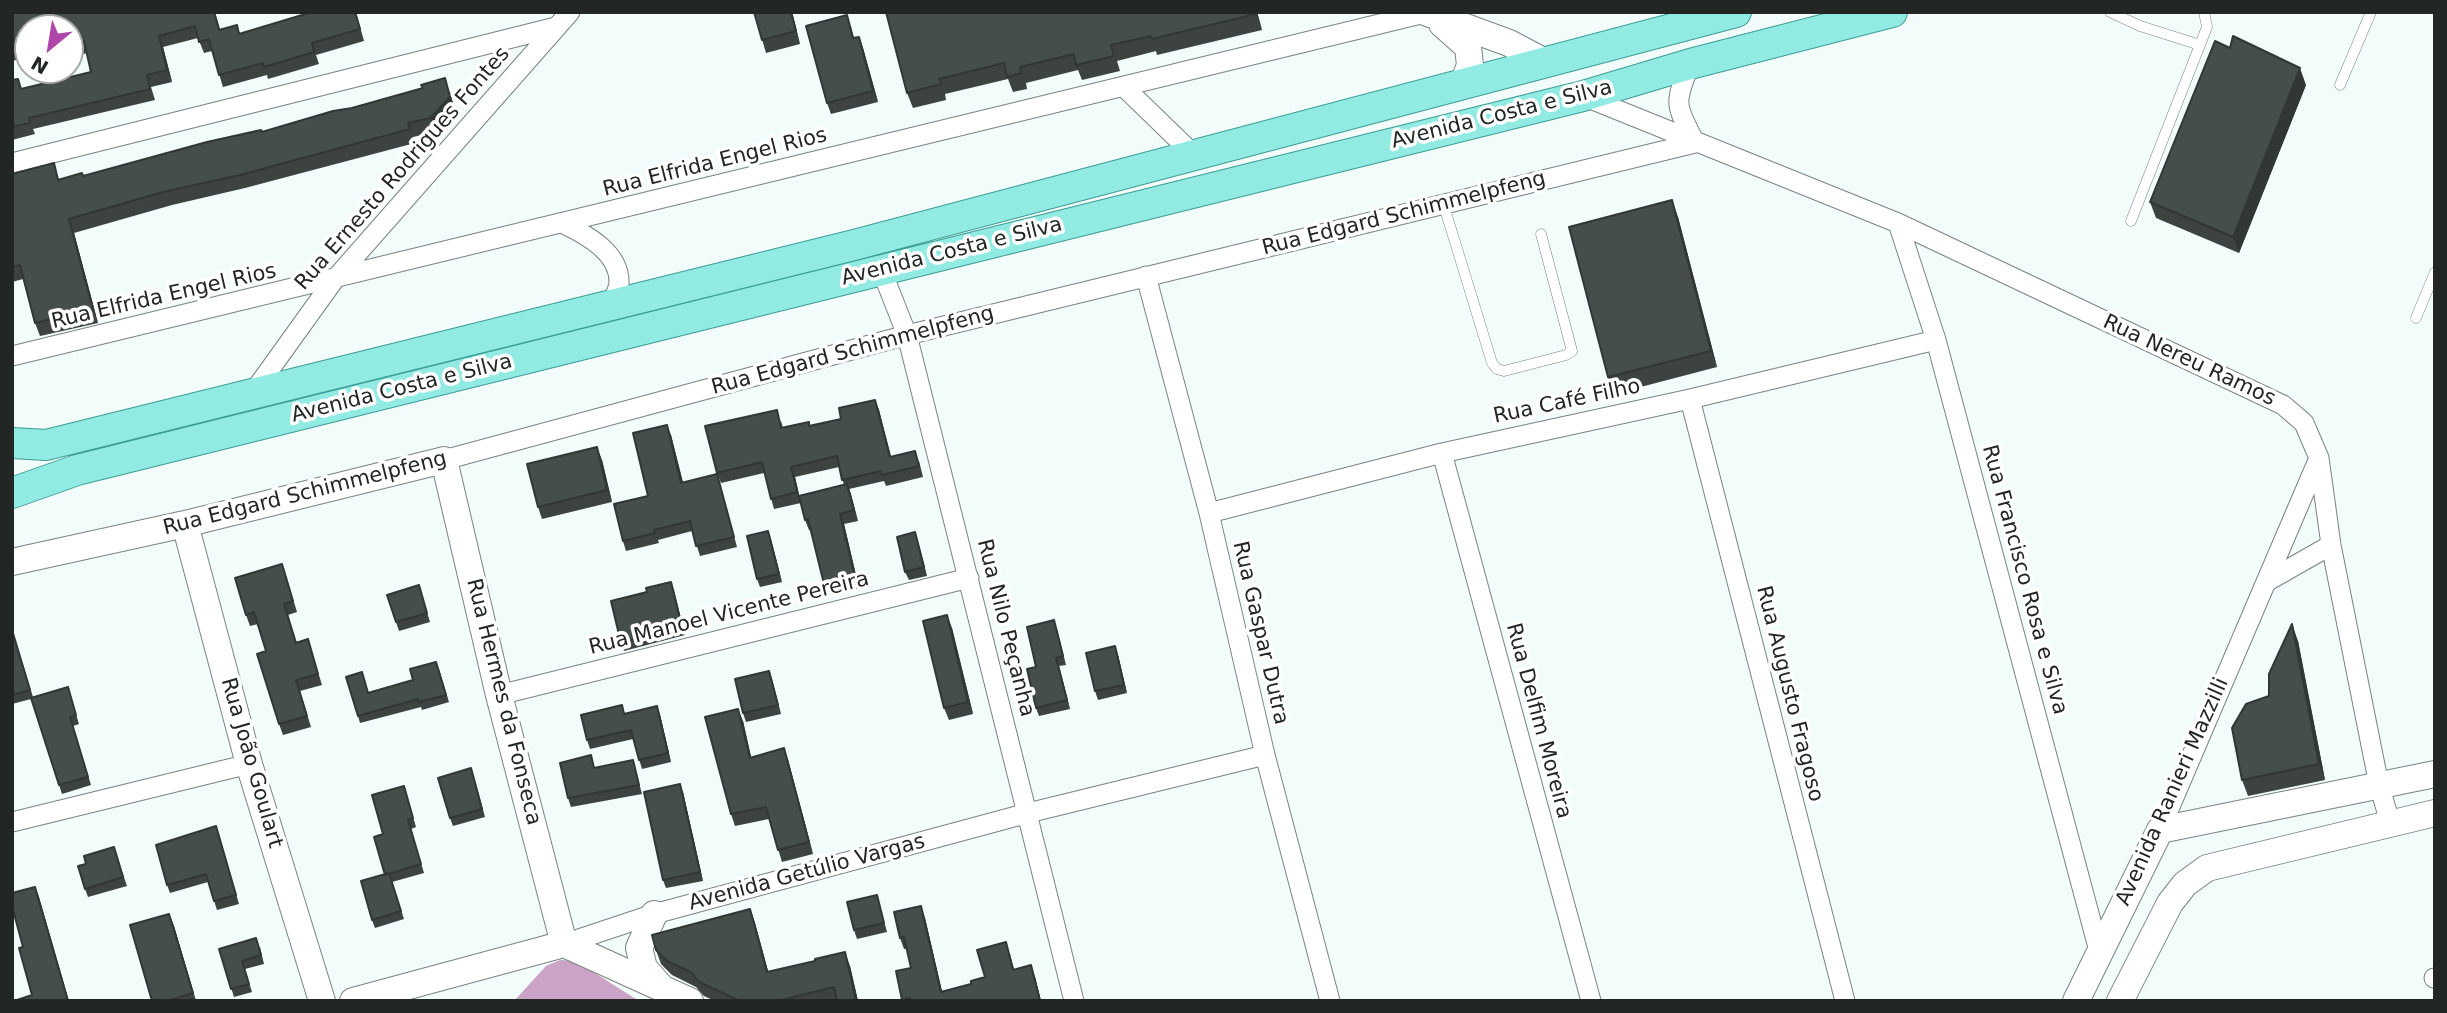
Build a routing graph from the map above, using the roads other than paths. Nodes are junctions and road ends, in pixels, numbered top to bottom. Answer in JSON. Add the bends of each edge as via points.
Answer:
{"nodes":[{"id":1,"x":570,"y":12,"type":"edge"},
{"id":2,"x":1427,"y":12,"type":"edge"},
{"id":3,"x":1736,"y":12,"type":"edge"},
{"id":4,"x":1892,"y":12,"type":"edge"},
{"id":5,"x":2110,"y":12,"type":"edge"},
{"id":6,"x":2204,"y":12,"type":"edge"},
{"id":7,"x":2371,"y":12,"type":"edge"},
{"id":8,"x":556,"y":27,"type":"junction"},
{"id":9,"x":2200,"y":45,"type":"junction"},
{"id":10,"x":1545,"y":62,"type":"junction"},
{"id":11,"x":1690,"y":64,"type":"junction"},
{"id":12,"x":1464,"y":83,"type":"junction"},
{"id":13,"x":2340,"y":85,"type":"dead end"},
{"id":14,"x":1124,"y":86,"type":"junction"},
{"id":15,"x":1583,"y":96,"type":"junction"},
{"id":16,"x":1695,"y":143,"type":"junction"},
{"id":17,"x":1194,"y":155,"type":"junction"},
{"id":18,"x":12,"y":163,"type":"edge"},
{"id":19,"x":1444,"y":206,"type":"junction"},
{"id":20,"x":2131,"y":221,"type":"dead end"},
{"id":21,"x":564,"y":223,"type":"junction"},
{"id":22,"x":1898,"y":223,"type":"junction"},
{"id":23,"x":1541,"y":234,"type":"dead end"},
{"id":24,"x":881,"y":269,"type":"junction"},
{"id":25,"x":2435,"y":272,"type":"edge"},
{"id":26,"x":1146,"y":276,"type":"junction"},
{"id":27,"x":334,"y":280,"type":"junction"},
{"id":28,"x":612,"y":305,"type":"junction"},
{"id":29,"x":2416,"y":318,"type":"dead end"},
{"id":30,"x":907,"y":335,"type":"junction"},
{"id":31,"x":1936,"y":340,"type":"junction"},
{"id":32,"x":12,"y":356,"type":"edge"},
{"id":33,"x":252,"y":394,"type":"junction"},
{"id":34,"x":1690,"y":399,"type":"junction"},
{"id":35,"x":12,"y":443,"type":"edge"},
{"id":36,"x":1442,"y":453,"type":"junction"},
{"id":37,"x":2319,"y":458,"type":"junction"},
{"id":38,"x":444,"y":460,"type":"junction"},
{"id":39,"x":12,"y":493,"type":"edge"},
{"id":40,"x":1209,"y":513,"type":"junction"},
{"id":41,"x":185,"y":524,"type":"junction"},
{"id":42,"x":2331,"y":545,"type":"junction"},
{"id":43,"x":12,"y":562,"type":"edge"},
{"id":44,"x":969,"y":578,"type":"junction"},
{"id":45,"x":2266,"y":582,"type":"junction"},
{"id":46,"x":499,"y":695,"type":"junction"},
{"id":47,"x":1265,"y":755,"type":"junction"},
{"id":48,"x":249,"y":764,"type":"junction"},
{"id":49,"x":2435,"y":774,"type":"edge"},
{"id":50,"x":2379,"y":785,"type":"junction"},
{"id":51,"x":1028,"y":813,"type":"junction"},
{"id":52,"x":2435,"y":813,"type":"edge"},
{"id":53,"x":12,"y":822,"type":"edge"},
{"id":54,"x":2390,"y":822,"type":"junction"},
{"id":55,"x":2160,"y":830,"type":"junction"},
{"id":56,"x":654,"y":914,"type":"junction"},
{"id":57,"x":564,"y":944,"type":"junction"},
{"id":58,"x":2099,"y":951,"type":"junction"},
{"id":59,"x":661,"y":987,"type":"junction"},
{"id":60,"x":322,"y":1001,"type":"edge"},
{"id":61,"x":353,"y":1001,"type":"edge"},
{"id":62,"x":690,"y":1001,"type":"edge"},
{"id":63,"x":1074,"y":1001,"type":"edge"},
{"id":64,"x":1329,"y":1001,"type":"edge"},
{"id":65,"x":1591,"y":1001,"type":"edge"},
{"id":66,"x":1845,"y":1001,"type":"edge"},
{"id":67,"x":2076,"y":1001,"type":"edge"},
{"id":68,"x":2120,"y":1001,"type":"edge"}],
"edges":[{"from":1,"to":8,"type":"street","name":"Rua Ernesto Rodrigues Fontes"},
{"from":2,"to":10,"type":"street"},
{"from":2,"to":12,"type":"street","via":[[1468,47],[1471,65]]},
{"from":2,"to":14,"type":"street","name":"Rua Elfrida Engel Rios"},
{"from":3,"to":10,"type":"main road","name":"Avenida Costa e Silva"},
{"from":4,"to":11,"type":"main road","name":"Avenida Costa e Silva"},
{"from":5,"to":9,"type":"lane"},
{"from":6,"to":9,"type":"lane","via":[[2207,27]]},
{"from":7,"to":13,"type":"lane"},
{"from":8,"to":18,"type":"street"},
{"from":8,"to":27,"type":"street","name":"Rua Ernesto Rodrigues Fontes"},
{"from":9,"to":20,"type":"lane"},
{"from":10,"to":12,"type":"main road","name":"Avenida Costa e Silva"},
{"from":11,"to":15,"type":"main road","name":"Avenida Costa e Silva"},
{"from":11,"to":16,"type":"street","via":[[1677,95],[1679,111]]},
{"from":12,"to":17,"type":"main road","name":"Avenida Costa e Silva"},
{"from":14,"to":17,"type":"street"},
{"from":14,"to":21,"type":"street","name":"Rua Elfrida Engel Rios"},
{"from":15,"to":16,"type":"street","name":"Rua Nereu Ramos"},
{"from":15,"to":24,"type":"main road","name":"Avenida Costa e Silva"},
{"from":16,"to":19,"type":"street","name":"Rua Edgard Schimmelpfeng"},
{"from":16,"to":22,"type":"street","name":"Rua Nereu Ramos"},
{"from":17,"to":28,"type":"main road","name":"Avenida Costa e Silva"},
{"from":19,"to":23,"type":"lane","via":[[1493,363],[1504,371],[1572,351]]},
{"from":19,"to":26,"type":"street","name":"Rua Edgard Schimmelpfeng"},
{"from":21,"to":27,"type":"street","name":"Rua Elfrida Engel Rios"},
{"from":21,"to":28,"type":"street","via":[[592,237],[613,261],[619,282]]},
{"from":22,"to":31,"type":"street","name":"Rua Francisco Rosa e Silva"},
{"from":22,"to":37,"type":"street","name":"Rua Nereu Ramos","via":[[2283,405],[2304,424]]},
{"from":24,"to":30,"type":"street","name":"Rua Nilo Peçanha"},
{"from":24,"to":39,"type":"main road","name":"Avenida Costa e Silva","via":[[77,470]]},
{"from":25,"to":29,"type":"lane"},
{"from":26,"to":30,"type":"street","name":"Rua Edgard Schimmelpfeng"},
{"from":26,"to":40,"type":"street","name":"Rua Gaspar Dutra"},
{"from":27,"to":32,"type":"street","name":"Rua Elfrida Engel Rios"},
{"from":27,"to":33,"type":"street","name":"Rua Ernesto Rodrigues Fontes"},
{"from":28,"to":33,"type":"main road","name":"Avenida Costa e Silva"},
{"from":30,"to":38,"type":"street","name":"Rua Edgard Schimmelpfeng"},
{"from":30,"to":44,"type":"street","name":"Rua Nilo Peçanha"},
{"from":31,"to":34,"type":"street","name":"Rua Café Filho"},
{"from":31,"to":58,"type":"street","name":"Rua Francisco Rosa e Silva"},
{"from":33,"to":35,"type":"main road","name":"Avenida Costa e Silva","via":[[46,445]]},
{"from":34,"to":36,"type":"street","name":"Rua Café Filho"},
{"from":34,"to":66,"type":"street","name":"Rua Augusto Fragoso"},
{"from":36,"to":40,"type":"street","name":"Rua Café Filho"},
{"from":36,"to":65,"type":"street","name":"Rua Delfim Moreira"},
{"from":37,"to":42,"type":"street","name":"Rua Nereu Ramos"},
{"from":37,"to":45,"type":"street","name":"Avenida Ranieri Mazzilli"},
{"from":38,"to":41,"type":"street","name":"Rua Edgard Schimmelpfeng"},
{"from":38,"to":46,"type":"street","name":"Rua Hermes da Fonseca"},
{"from":40,"to":47,"type":"street","name":"Rua Gaspar Dutra"},
{"from":41,"to":43,"type":"street","name":"Rua Edgard Schimmelpfeng"},
{"from":41,"to":48,"type":"street","name":"Rua João Goulart"},
{"from":42,"to":45,"type":"street"},
{"from":42,"to":50,"type":"street","name":"Rua Nereu Ramos"},
{"from":44,"to":46,"type":"street","name":"Rua Manoel Vicente Pereira"},
{"from":44,"to":51,"type":"street","name":"Rua Nilo Peçanha"},
{"from":45,"to":55,"type":"street","name":"Avenida Ranieri Mazzilli"},
{"from":46,"to":57,"type":"street","name":"Rua Hermes da Fonseca"},
{"from":47,"to":51,"type":"street","name":"Avenida Getúlio Vargas"},
{"from":47,"to":64,"type":"street","name":"Rua Gaspar Dutra"},
{"from":48,"to":53,"type":"street"},
{"from":48,"to":60,"type":"street","name":"Rua João Goulart"},
{"from":49,"to":50,"type":"street"},
{"from":50,"to":54,"type":"street","name":"Rua Nereu Ramos"},
{"from":50,"to":55,"type":"street"},
{"from":51,"to":56,"type":"street","name":"Avenida Getúlio Vargas"},
{"from":51,"to":63,"type":"street","name":"Rua Nilo Peçanha"},
{"from":52,"to":54,"type":"street","name":"Avenida Ranieri Mazzilli"},
{"from":54,"to":68,"type":"street","name":"Avenida Ranieri Mazzilli","via":[[2207,868],[2185,884],[2170,904]]},
{"from":55,"to":58,"type":"street","name":"Avenida Ranieri Mazzilli"},
{"from":56,"to":57,"type":"street","name":"Avenida Getúlio Vargas"},
{"from":56,"to":59,"type":"street","via":[[639,948],[644,968]]},
{"from":57,"to":59,"type":"street"},
{"from":57,"to":61,"type":"street","name":"Avenida Getúlio Vargas"},
{"from":58,"to":67,"type":"street","name":"Avenida Ranieri Mazzilli"},
{"from":59,"to":62,"type":"street"}]}
